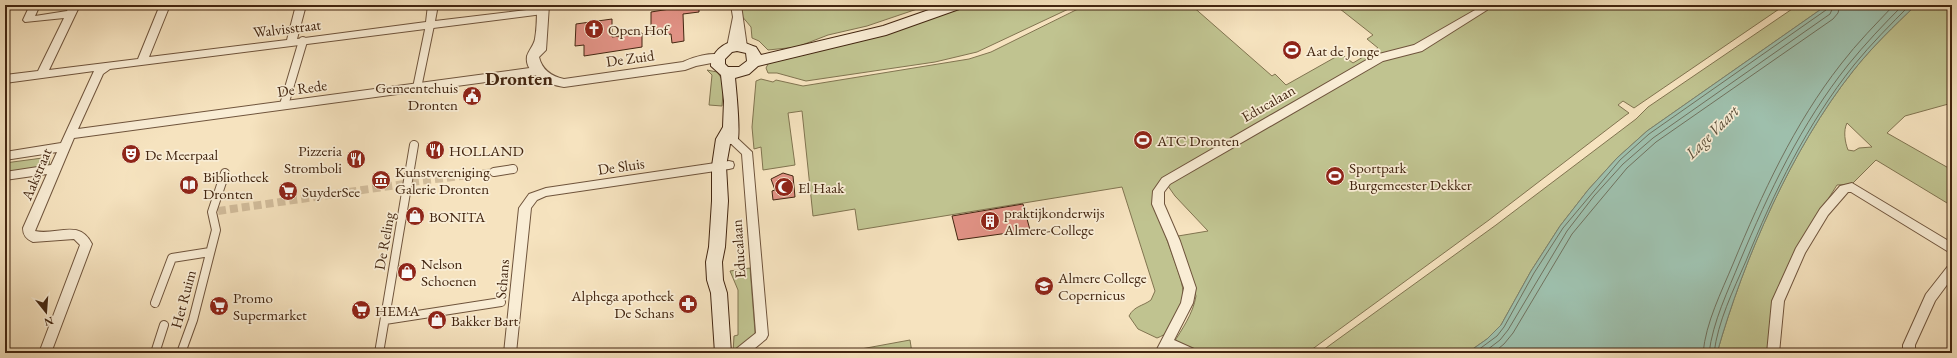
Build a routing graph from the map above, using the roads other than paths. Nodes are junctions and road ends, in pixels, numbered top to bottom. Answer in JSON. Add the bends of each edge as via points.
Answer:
{"nodes":[{"id":1,"x":36,"y":5,"type":"edge"},
{"id":2,"x":75,"y":5,"type":"edge"},
{"id":3,"x":165,"y":5,"type":"edge"},
{"id":4,"x":301,"y":5,"type":"edge"},
{"id":5,"x":433,"y":5,"type":"edge"},
{"id":6,"x":736,"y":5,"type":"edge"},
{"id":7,"x":957,"y":5,"type":"edge"},
{"id":8,"x":1475,"y":5,"type":"edge"},
{"id":9,"x":543,"y":8,"type":"edge"},
{"id":10,"x":70,"y":14,"type":"junction"},
{"id":11,"x":430,"y":25,"type":"junction"},
{"id":12,"x":303,"y":41,"type":"junction"},
{"id":13,"x":291,"y":43,"type":"junction"},
{"id":14,"x":539,"y":43,"type":"junction"},
{"id":15,"x":746,"y":52,"type":"junction"},
{"id":16,"x":142,"y":62,"type":"junction"},
{"id":17,"x":106,"y":67,"type":"junction"},
{"id":18,"x":726,"y":67,"type":"junction"},
{"id":19,"x":532,"y":72,"type":"junction"},
{"id":20,"x":40,"y":75,"type":"junction"},
{"id":21,"x":5,"y":79,"type":"edge"},
{"id":22,"x":578,"y":81,"type":"junction"},
{"id":23,"x":417,"y":88,"type":"junction"},
{"id":24,"x":284,"y":105,"type":"junction"},
{"id":25,"x":70,"y":134,"type":"junction"},
{"id":26,"x":730,"y":135,"type":"junction"},
{"id":27,"x":414,"y":145,"type":"dead end"},
{"id":28,"x":64,"y":147,"type":"junction"},
{"id":29,"x":5,"y":156,"type":"edge"},
{"id":30,"x":724,"y":166,"type":"junction"},
{"id":31,"x":55,"y":169,"type":"junction"},
{"id":32,"x":513,"y":169,"type":"dead end"},
{"id":33,"x":494,"y":172,"type":"tunnel mouth"},
{"id":34,"x":225,"y":173,"type":"dead end"},
{"id":35,"x":5,"y":176,"type":"edge"},
{"id":36,"x":525,"y":208,"type":"joint"},
{"id":37,"x":1952,"y":249,"type":"edge"},
{"id":38,"x":210,"y":252,"type":"junction"},
{"id":39,"x":1952,"y":269,"type":"edge"},
{"id":40,"x":501,"y":302,"type":"dead end"},
{"id":41,"x":156,"y":303,"type":"dead end"},
{"id":42,"x":385,"y":320,"type":"junction"},
{"id":43,"x":164,"y":325,"type":"dead end"},
{"id":44,"x":1164,"y":348,"type":"edge"},
{"id":45,"x":45,"y":353,"type":"edge"},
{"id":46,"x":155,"y":353,"type":"edge"},
{"id":47,"x":182,"y":353,"type":"edge"},
{"id":48,"x":380,"y":353,"type":"edge"},
{"id":49,"x":510,"y":353,"type":"edge"},
{"id":50,"x":722,"y":353,"type":"edge"},
{"id":51,"x":740,"y":353,"type":"edge"},
{"id":52,"x":1190,"y":353,"type":"edge"},
{"id":53,"x":1773,"y":353,"type":"edge"},
{"id":54,"x":1909,"y":353,"type":"edge"}],
"edges":[{"from":1,"to":10,"type":"street","via":[[28,20]]},
{"from":2,"to":10,"type":"street"},
{"from":3,"to":16,"type":"street"},
{"from":4,"to":13,"type":"street"},
{"from":5,"to":11,"type":"street"},
{"from":6,"to":15,"type":"street"},
{"from":7,"to":15,"type":"main road","via":[[886,30],[778,57]]},
{"from":8,"to":44,"type":"street","name":"Educalaan","via":[[1482,10],[1418,48],[1379,58],[1166,181],[1159,191],[1158,204],[1190,288],[1187,303]]},
{"from":9,"to":11,"type":"street","name":"Walvisstraat"},
{"from":9,"to":14,"type":"street","name":"De Zuid"},
{"from":10,"to":20,"type":"street"},
{"from":11,"to":12,"type":"street","name":"Walvisstraat"},
{"from":11,"to":23,"type":"street"},
{"from":12,"to":13,"type":"street","name":"Walvisstraat"},
{"from":12,"to":24,"type":"street"},
{"from":13,"to":16,"type":"street","name":"Walvisstraat"},
{"from":14,"to":19,"type":"street","name":"De Zuid","via":[[533,57]]},
{"from":14,"to":22,"type":"street","name":"De Zuid","via":[[540,57],[547,69]]},
{"from":15,"to":18,"type":"main road","via":[[746,70]]},
{"from":15,"to":18,"type":"main road","via":[[723,51]]},
{"from":16,"to":17,"type":"street","name":"Walvisstraat"},
{"from":17,"to":20,"type":"street","name":"Walvisstraat"},
{"from":17,"to":25,"type":"street","name":"Aakstraat","via":[[96,76]]},
{"from":18,"to":22,"type":"street","name":"De Zuid","via":[[686,66]]},
{"from":18,"to":26,"type":"main road","via":[[731,100]]},
{"from":19,"to":22,"type":"street","name":"De Zuid","via":[[558,82]]},
{"from":19,"to":23,"type":"street","name":"De Rede"},
{"from":20,"to":21,"type":"street","name":"Walvisstraat"},
{"from":23,"to":24,"type":"street","name":"De Rede"},
{"from":24,"to":25,"type":"street","name":"De Rede"},
{"from":25,"to":28,"type":"street","name":"Aakstraat"},
{"from":26,"to":30,"type":"main road"},
{"from":26,"to":51,"type":"street","name":"Educalaan","via":[[747,152],[762,335]]},
{"from":27,"to":42,"type":"street","name":"De Reling"},
{"from":28,"to":29,"type":"street"},
{"from":28,"to":31,"type":"street","name":"Aakstraat"},
{"from":30,"to":36,"type":"street","name":"De Sluis","via":[[539,193],[529,200]]},
{"from":30,"to":50,"type":"main road","via":[[726,188],[720,200],[714,262],[715,280],[720,293]]},
{"from":31,"to":35,"type":"street"},
{"from":31,"to":45,"type":"street","name":"Aakstraat","via":[[29,233],[40,238],[75,234],[85,241],[84,251]]},
{"from":32,"to":33,"type":"street"},
{"from":34,"to":38,"type":"street","name":"Het Ruim","via":[[215,212],[216,230]]},
{"from":36,"to":49,"type":"street","name":"Schans"},
{"from":37,"to":53,"type":"street","via":[[1852,187],[1844,189],[1824,212],[1800,251],[1778,300]]},
{"from":38,"to":41,"type":"street","name":"Het Ruim","via":[[172,258]]},
{"from":38,"to":47,"type":"street","name":"Het Ruim"},
{"from":39,"to":54,"type":"street","via":[[1930,298],[1909,345]]},
{"from":40,"to":42,"type":"street"},
{"from":42,"to":48,"type":"street","name":"De Reling"},
{"from":43,"to":46,"type":"street","name":"Het Ruim"},
{"from":44,"to":52,"type":"street"}]}
